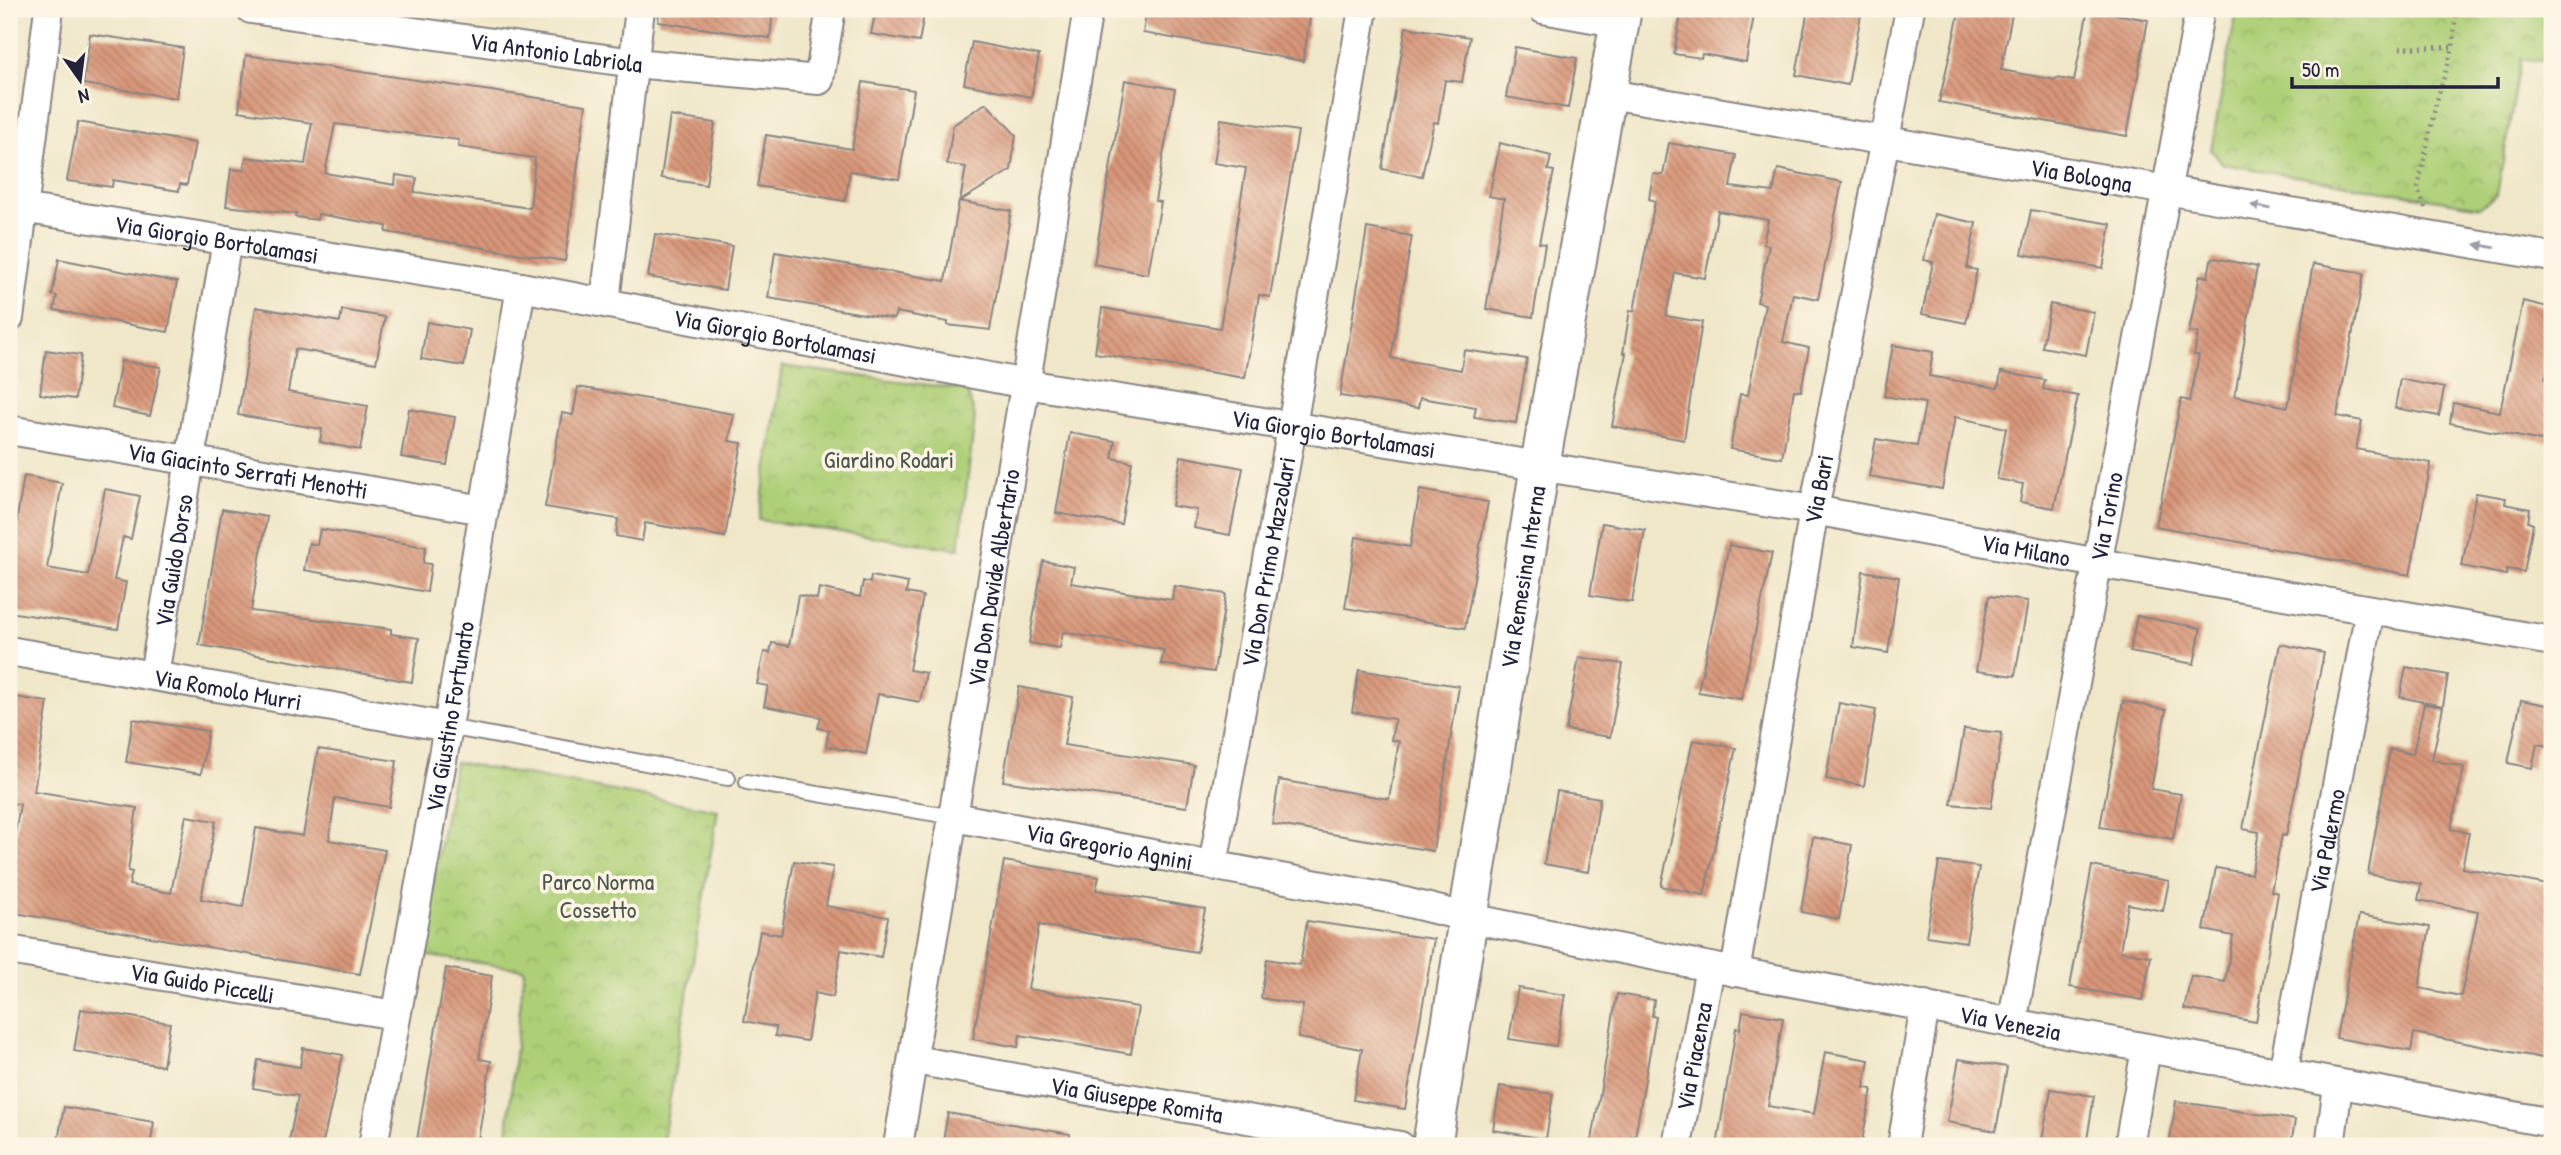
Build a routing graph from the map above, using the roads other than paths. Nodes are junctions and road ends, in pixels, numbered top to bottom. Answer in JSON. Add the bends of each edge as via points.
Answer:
{"nodes":[{"id":1,"x":50,"y":9,"type":"edge"},
{"id":2,"x":251,"y":9,"type":"edge"},
{"id":3,"x":640,"y":9,"type":"edge"},
{"id":4,"x":831,"y":9,"type":"edge"},
{"id":5,"x":1088,"y":9,"type":"edge"},
{"id":6,"x":1363,"y":9,"type":"edge"},
{"id":7,"x":1544,"y":9,"type":"edge"},
{"id":8,"x":1910,"y":9,"type":"edge"},
{"id":9,"x":2200,"y":9,"type":"edge"},
{"id":10,"x":1621,"y":16,"type":"edge"},
{"id":11,"x":634,"y":63,"type":"junction"},
{"id":12,"x":1608,"y":94,"type":"junction"},
{"id":13,"x":1885,"y":138,"type":"junction"},
{"id":14,"x":2165,"y":191,"type":"junction"},
{"id":15,"x":17,"y":207,"type":"edge"},
{"id":16,"x":227,"y":240,"type":"junction"},
{"id":17,"x":2552,"y":257,"type":"edge"},
{"id":18,"x":521,"y":287,"type":"junction"},
{"id":19,"x":605,"y":301,"type":"junction"},
{"id":20,"x":9,"y":318,"type":"edge"},
{"id":21,"x":1026,"y":384,"type":"junction"},
{"id":22,"x":1292,"y":427,"type":"junction"},
{"id":23,"x":9,"y":430,"type":"edge"},
{"id":24,"x":190,"y":459,"type":"junction"},
{"id":25,"x":1540,"y":465,"type":"junction"},
{"id":26,"x":484,"y":510,"type":"junction"},
{"id":27,"x":1814,"y":510,"type":"junction"},
{"id":28,"x":2098,"y":563,"type":"junction"},
{"id":29,"x":2370,"y":610,"type":"junction"},
{"id":30,"x":2552,"y":640,"type":"edge"},
{"id":31,"x":9,"y":651,"type":"edge"},
{"id":32,"x":154,"y":675,"type":"junction"},
{"id":33,"x":448,"y":727,"type":"junction"},
{"id":34,"x":728,"y":778,"type":"dead end"},
{"id":35,"x":747,"y":782,"type":"dead end"},
{"id":36,"x":954,"y":817,"type":"junction"},
{"id":37,"x":1213,"y":865,"type":"junction"},
{"id":38,"x":1470,"y":918,"type":"junction"},
{"id":39,"x":9,"y":950,"type":"edge"},
{"id":40,"x":1722,"y":970,"type":"junction"},
{"id":41,"x":1925,"y":1006,"type":"junction"},
{"id":42,"x":395,"y":1015,"type":"junction"},
{"id":43,"x":2012,"y":1024,"type":"junction"},
{"id":44,"x":2146,"y":1049,"type":"junction"},
{"id":45,"x":914,"y":1060,"type":"junction"},
{"id":46,"x":2283,"y":1073,"type":"junction"},
{"id":47,"x":2338,"y":1086,"type":"junction"},
{"id":48,"x":2552,"y":1123,"type":"edge"},
{"id":49,"x":373,"y":1146,"type":"edge"},
{"id":50,"x":898,"y":1146,"type":"edge"},
{"id":51,"x":1400,"y":1146,"type":"edge"},
{"id":52,"x":1432,"y":1146,"type":"edge"},
{"id":53,"x":1677,"y":1146,"type":"edge"},
{"id":54,"x":1902,"y":1146,"type":"edge"},
{"id":55,"x":2129,"y":1146,"type":"edge"},
{"id":56,"x":2330,"y":1146,"type":"edge"}],
"edges":[{"from":1,"to":15,"type":"street"},
{"from":2,"to":11,"type":"street","name":"Via Antonio Labriola"},
{"from":3,"to":11,"type":"street"},
{"from":4,"to":11,"type":"street","name":"Via Antonio Labriola","via":[[819,80]]},
{"from":5,"to":21,"type":"street","name":"Via Don Davide Albertario"},
{"from":6,"to":22,"type":"street","name":"Via Don Primo Mazzolari"},
{"from":7,"to":10,"type":"street"},
{"from":8,"to":13,"type":"street","name":"Via Bari"},
{"from":9,"to":14,"type":"street","name":"Via Torino"},
{"from":10,"to":12,"type":"street","name":"Via Remesina Interna"},
{"from":11,"to":19,"type":"street"},
{"from":12,"to":13,"type":"street","name":"Via Bologna"},
{"from":12,"to":25,"type":"street","name":"Via Remesina Interna"},
{"from":13,"to":14,"type":"street","name":"Via Bologna"},
{"from":13,"to":27,"type":"street","name":"Via Bari"},
{"from":17,"to":14,"type":"street","name":"Via Bologna","one_way":true},
{"from":14,"to":28,"type":"street","name":"Via Torino"},
{"from":15,"to":16,"type":"street","name":"Via Giorgio Bortolamasi"},
{"from":15,"to":20,"type":"street"},
{"from":16,"to":18,"type":"street","name":"Via Giorgio Bortolamasi"},
{"from":16,"to":24,"type":"street","name":"Via Guido Dorso"},
{"from":18,"to":19,"type":"street","name":"Via Giorgio Bortolamasi"},
{"from":18,"to":26,"type":"street","name":"Via Giustino Fortunato"},
{"from":19,"to":21,"type":"street","name":"Via Giorgio Bortolamasi"},
{"from":21,"to":22,"type":"street","name":"Via Giorgio Bortolamasi"},
{"from":21,"to":36,"type":"street","name":"Via Don Davide Albertario"},
{"from":22,"to":25,"type":"street","name":"Via Giorgio Bortolamasi"},
{"from":22,"to":37,"type":"street","name":"Via Don Primo Mazzolari"},
{"from":23,"to":24,"type":"street","name":"Via Giacinto Serrati Menotti"},
{"from":24,"to":26,"type":"street","name":"Via Giacinto Serrati Menotti"},
{"from":24,"to":32,"type":"street","name":"Via Guido Dorso"},
{"from":25,"to":27,"type":"street","name":"Via Milano"},
{"from":25,"to":38,"type":"street","name":"Via Remesina Interna"},
{"from":26,"to":33,"type":"street","name":"Via Giustino Fortunato"},
{"from":27,"to":28,"type":"street","name":"Via Milano"},
{"from":27,"to":40,"type":"street","name":"Via Bari"},
{"from":28,"to":29,"type":"street","name":"Via Milano"},
{"from":28,"to":43,"type":"street","name":"Via Torino"},
{"from":29,"to":30,"type":"street","name":"Via Milano"},
{"from":29,"to":46,"type":"street","name":"Via Palermo"},
{"from":31,"to":32,"type":"street","name":"Via Romolo Murri"},
{"from":32,"to":33,"type":"street","name":"Via Romolo Murri"},
{"from":33,"to":34,"type":"lane"},
{"from":33,"to":42,"type":"street","name":"Via Giustino Fortunato"},
{"from":35,"to":36,"type":"lane","name":"Via Gregorio Agnini"},
{"from":36,"to":37,"type":"street","name":"Via Gregorio Agnini"},
{"from":36,"to":45,"type":"street","name":"Via Don Davide Albertario"},
{"from":37,"to":38,"type":"street","name":"Via Gregorio Agnini"},
{"from":38,"to":40,"type":"street","name":"Via Venezia"},
{"from":38,"to":52,"type":"street","name":"Via Remesina Interna"},
{"from":39,"to":42,"type":"street","name":"Via Guido Piccelli"},
{"from":40,"to":41,"type":"street","name":"Via Venezia"},
{"from":40,"to":53,"type":"street","name":"Via Piacenza"},
{"from":41,"to":43,"type":"street","name":"Via Venezia"},
{"from":41,"to":54,"type":"street"},
{"from":42,"to":49,"type":"street","name":"Via Giustino Fortunato"},
{"from":43,"to":44,"type":"street","name":"Via Venezia"},
{"from":44,"to":46,"type":"street","name":"Via Venezia"},
{"from":44,"to":55,"type":"street"},
{"from":45,"to":50,"type":"street","name":"Via Don Davide Albertario"},
{"from":45,"to":51,"type":"street","name":"Via Giuseppe Romita"},
{"from":46,"to":47,"type":"street","name":"Via Venezia"},
{"from":47,"to":48,"type":"street","name":"Via Venezia"},
{"from":47,"to":56,"type":"street"}]}
